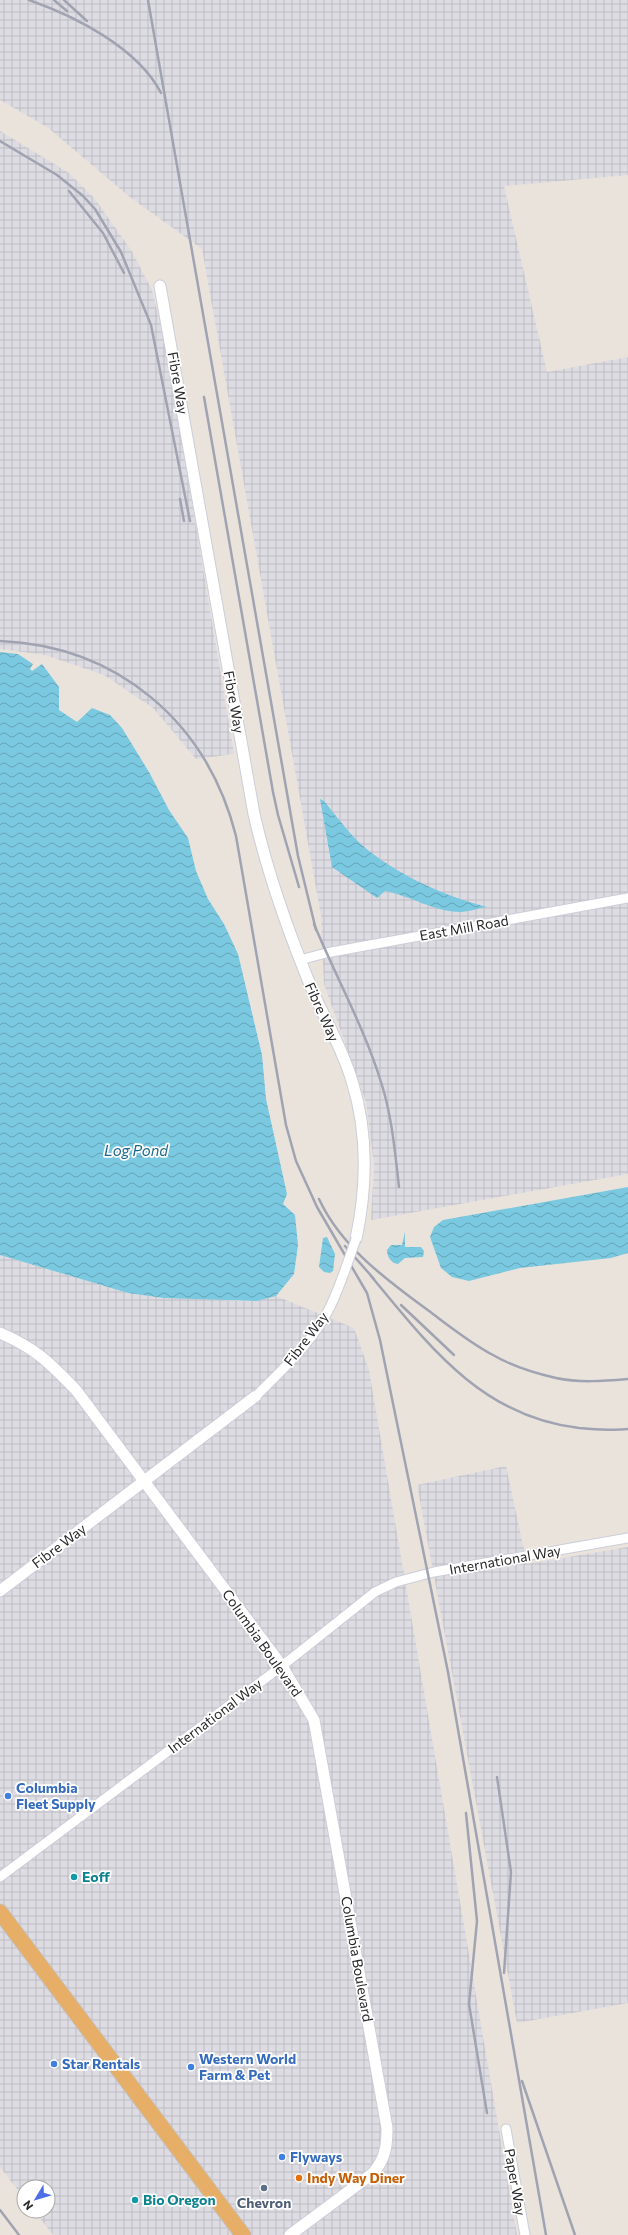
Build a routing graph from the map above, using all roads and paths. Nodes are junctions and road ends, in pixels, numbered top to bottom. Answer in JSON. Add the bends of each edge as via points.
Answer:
{"nodes":[{"id":1,"x":160,"y":286,"type":"dead end"},
{"id":2,"x":628,"y":898,"type":"edge"},
{"id":3,"x":300,"y":960,"type":"junction"},
{"id":4,"x":356,"y":1239,"type":"joint"},
{"id":5,"x":0,"y":1333,"type":"edge"},
{"id":6,"x":257,"y":1395,"type":"joint"},
{"id":7,"x":144,"y":1481,"type":"junction"},
{"id":8,"x":628,"y":1538,"type":"edge"},
{"id":9,"x":0,"y":1591,"type":"edge"},
{"id":10,"x":282,"y":1666,"type":"junction"},
{"id":11,"x":0,"y":1877,"type":"edge"},
{"id":12,"x":0,"y":1912,"type":"edge"},
{"id":13,"x":506,"y":2129,"type":"dead end"},
{"id":14,"x":243,"y":2235,"type":"edge"},
{"id":15,"x":290,"y":2235,"type":"edge"},
{"id":16,"x":525,"y":2235,"type":"edge"}],
"edges":[{"from":1,"to":3,"type":"street","name":"Fibre Way","via":[[254,814],[264,859]]},
{"from":2,"to":3,"type":"street","name":"East Mill Road","via":[[326,953]]},
{"from":3,"to":4,"type":"street","name":"Fibre Way","via":[[352,1080],[362,1124],[365,1167],[362,1210]]},
{"from":4,"to":6,"type":"street","name":"Fibre Way","bridge":true,"via":[[330,1306],[316,1330],[291,1362]]},
{"from":5,"to":7,"type":"street","name":"Columbia Boulevard","via":[[25,1344],[46,1359],[76,1390]]},
{"from":6,"to":7,"type":"street","name":"Fibre Way"},
{"from":7,"to":9,"type":"street","name":"Fibre Way"},
{"from":7,"to":10,"type":"street","name":"Columbia Boulevard"},
{"from":8,"to":10,"type":"street","name":"International Way","via":[[434,1572],[396,1582],[375,1592]]},
{"from":10,"to":11,"type":"street","name":"International Way"},
{"from":10,"to":15,"type":"street","name":"Columbia Boulevard","via":[[314,1720],[386,2124],[386,2151],[380,2165],[372,2174]]},
{"from":12,"to":14,"type":"highway"},
{"from":13,"to":16,"type":"street","name":"Paper Way"}]}
